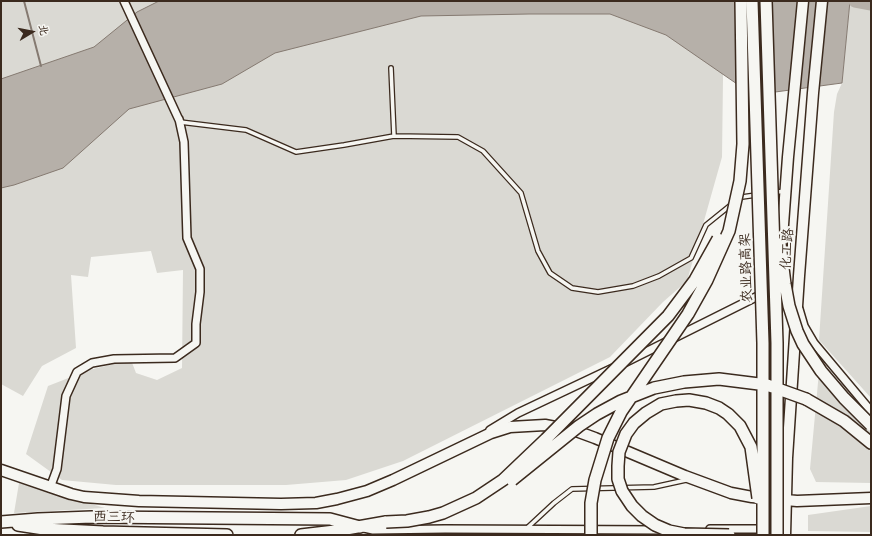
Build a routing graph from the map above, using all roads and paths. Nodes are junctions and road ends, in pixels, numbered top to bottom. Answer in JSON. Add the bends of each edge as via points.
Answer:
{"nodes":[{"id":1,"x":125,"y":1,"type":"edge"},
{"id":2,"x":741,"y":1,"type":"edge"},
{"id":3,"x":752,"y":1,"type":"edge"},
{"id":4,"x":766,"y":1,"type":"edge"},
{"id":5,"x":803,"y":1,"type":"edge"},
{"id":6,"x":822,"y":1,"type":"edge"},
{"id":7,"x":391,"y":68,"type":"dead end"},
{"id":8,"x":180,"y":120,"type":"junction"},
{"id":9,"x":770,"y":132,"type":"junction"},
{"id":10,"x":394,"y":136,"type":"junction"},
{"id":11,"x":740,"y":181,"type":"junction"},
{"id":12,"x":785,"y":191,"type":"junction"},
{"id":13,"x":779,"y":272,"type":"junction"},
{"id":14,"x":797,"y":302,"type":"junction"},
{"id":15,"x":871,"y":411,"type":"edge"},
{"id":16,"x":871,"y":425,"type":"edge"},
{"id":17,"x":470,"y":442,"type":"junction"},
{"id":18,"x":871,"y":443,"type":"edge"},
{"id":19,"x":1,"y":470,"type":"edge"},
{"id":20,"x":691,"y":478,"type":"junction"},
{"id":21,"x":50,"y":488,"type":"junction"},
{"id":22,"x":764,"y":498,"type":"junction"},
{"id":23,"x":871,"y":498,"type":"edge"},
{"id":24,"x":786,"y":500,"type":"junction"},
{"id":25,"x":407,"y":521,"type":"junction"},
{"id":26,"x":1,"y":523,"type":"edge"},
{"id":27,"x":360,"y":527,"type":"junction"},
{"id":28,"x":526,"y":529,"type":"junction"},
{"id":29,"x":762,"y":533,"type":"edge"},
{"id":30,"x":227,"y":535,"type":"edge"},
{"id":31,"x":301,"y":535,"type":"edge"},
{"id":32,"x":590,"y":535,"type":"edge"},
{"id":33,"x":729,"y":535,"type":"edge"},
{"id":34,"x":777,"y":535,"type":"edge"},
{"id":35,"x":785,"y":535,"type":"edge"}],
"edges":[{"from":1,"to":8,"type":"street"},
{"from":2,"to":11,"type":"highway","bridge":true,"via":[[744,117]]},
{"from":3,"to":29,"type":"highway","name":"农业路高架","bridge":true,"via":[[763,343]]},
{"from":4,"to":9,"type":"highway","name":"农业路高架","bridge":true},
{"from":5,"to":12,"type":"main road","name":"化工路"},
{"from":6,"to":14,"type":"main road","name":"化工路"},
{"from":7,"to":10,"type":"lane"},
{"from":8,"to":10,"type":"lane","via":[[246,130],[296,152]]},
{"from":8,"to":21,"type":"street","via":[[184,142],[187,238],[200,269],[196,343],[175,358],[114,359],[92,363],[78,372],[66,396],[57,469]]},
{"from":9,"to":16,"type":"highway","bridge":true,"via":[[774,149],[779,234],[792,319],[803,344],[821,371]]},
{"from":9,"to":34,"type":"highway","name":"农业路高架","bridge":true,"via":[[777,343]]},
{"from":10,"to":12,"type":"lane","via":[[458,137],[483,151],[521,194],[538,251],[550,273],[572,288],[598,292],[633,286],[659,276],[691,258],[706,225],[742,197]]},
{"from":11,"to":25,"type":"highway","bridge":true,"via":[[725,226],[712,251],[695,280],[668,316],[503,480],[458,507]]},
{"from":11,"to":32,"type":"highway","bridge":true,"via":[[729,231],[707,280],[688,314],[621,412],[608,438],[595,480]]},
{"from":12,"to":13,"type":"main road","name":"化工路"},
{"from":13,"to":17,"type":"street","via":[[768,291],[652,350],[518,413]]},
{"from":13,"to":22,"type":"main road","name":"化工路"},
{"from":14,"to":15,"type":"street","via":[[804,326],[814,343]]},
{"from":14,"to":24,"type":"main road","name":"化工路"},
{"from":17,"to":20,"type":"main road","via":[[510,427],[545,425],[595,438]]},
{"from":17,"to":21,"type":"main road","via":[[373,488],[316,503],[99,498]]},
{"from":18,"to":25,"type":"highway","bridge":true,"via":[[844,420],[828,411],[806,399],[767,385],[719,379],[684,382],[642,392],[597,414],[531,466],[482,500],[441,517]]},
{"from":19,"to":21,"type":"main road"},
{"from":20,"to":22,"type":"main road","via":[[731,493]]},
{"from":20,"to":28,"type":"lane","via":[[654,487],[572,489]]},
{"from":22,"to":24,"type":"main road"},
{"from":22,"to":29,"type":"main road","name":"化工路"},
{"from":23,"to":24,"type":"main road"},
{"from":24,"to":35,"type":"main road","name":"化工路"},
{"from":25,"to":27,"type":"highway","bridge":true},
{"from":26,"to":27,"type":"highway","via":[[92,517],[330,519]]},
{"from":26,"to":30,"type":"highway","name":"西三环","via":[[73,531]]},
{"from":27,"to":28,"type":"street","via":[[373,530]]},
{"from":27,"to":31,"type":"highway"},
{"from":28,"to":29,"type":"street"},
{"from":29,"to":33,"type":"highway","bridge":true,"via":[[751,447],[740,426],[728,414],[706,403],[689,400],[661,404],[646,413],[626,434],[619,452],[618,479],[622,491],[642,516],[669,531]]}]}
